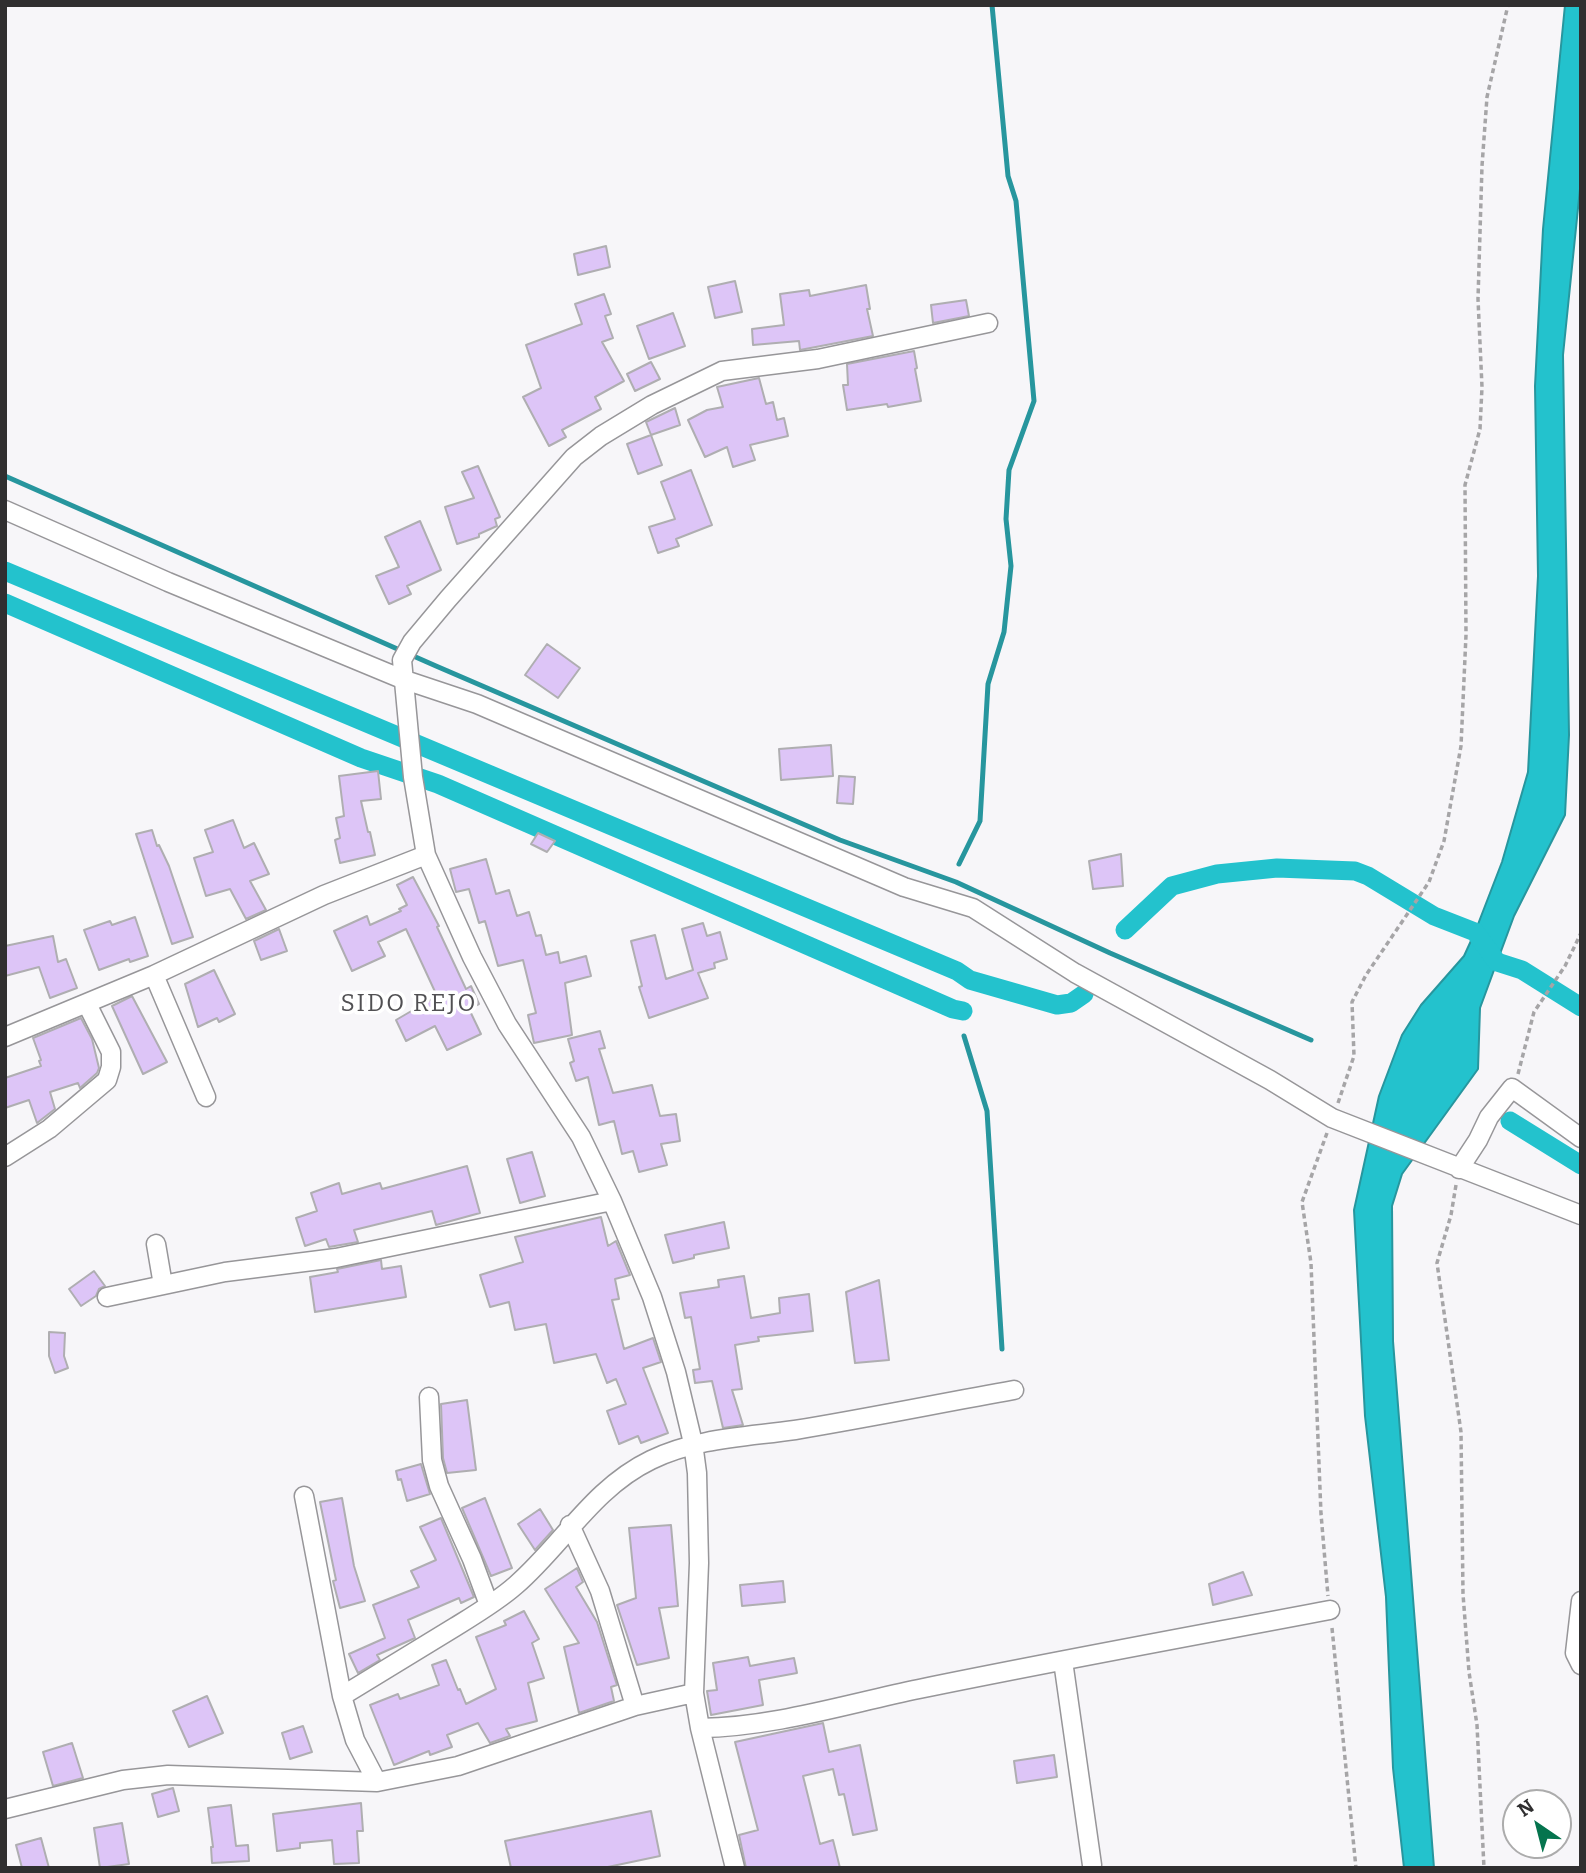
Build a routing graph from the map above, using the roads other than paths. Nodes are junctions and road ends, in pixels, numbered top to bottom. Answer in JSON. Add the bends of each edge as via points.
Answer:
{"nodes":[{"id":1,"x":988,"y":323,"type":"dead end"},
{"id":2,"x":5,"y":510,"type":"edge"},
{"id":3,"x":402,"y":679,"type":"junction"},
{"id":4,"x":426,"y":855,"type":"junction"},
{"id":5,"x":154,"y":975,"type":"junction"},
{"id":6,"x":87,"y":1004,"type":"junction"},
{"id":7,"x":5,"y":1037,"type":"edge"},
{"id":8,"x":206,"y":1097,"type":"dead end"},
{"id":9,"x":1581,"y":1138,"type":"edge"},
{"id":10,"x":6,"y":1165,"type":"edge"},
{"id":11,"x":1451,"y":1166,"type":"junction"},
{"id":12,"x":612,"y":1201,"type":"junction"},
{"id":13,"x":1581,"y":1215,"type":"edge"},
{"id":14,"x":156,"y":1244,"type":"dead end"},
{"id":15,"x":163,"y":1285,"type":"junction"},
{"id":16,"x":107,"y":1297,"type":"dead end"},
{"id":17,"x":1014,"y":1390,"type":"dead end"},
{"id":18,"x":429,"y":1397,"type":"dead end"},
{"id":19,"x":693,"y":1443,"type":"junction"},
{"id":20,"x":304,"y":1496,"type":"dead end"},
{"id":21,"x":570,"y":1525,"type":"junction"},
{"id":22,"x":1581,"y":1601,"type":"edge"},
{"id":23,"x":489,"y":1605,"type":"junction"},
{"id":24,"x":1330,"y":1610,"type":"road end"},
{"id":25,"x":1063,"y":1661,"type":"junction"},
{"id":26,"x":1581,"y":1665,"type":"edge"},
{"id":27,"x":694,"y":1693,"type":"junction"},
{"id":28,"x":342,"y":1696,"type":"junction"},
{"id":29,"x":635,"y":1706,"type":"junction"},
{"id":30,"x":700,"y":1728,"type":"junction"},
{"id":31,"x":377,"y":1782,"type":"junction"},
{"id":32,"x":5,"y":1810,"type":"edge"},
{"id":33,"x":1092,"y":1866,"type":"dead end"},
{"id":34,"x":735,"y":1868,"type":"edge"}],
"edges":[{"from":1,"to":3,"type":"street","via":[[818,359],[722,371],[652,405],[574,457],[412,642],[402,660]]},
{"from":2,"to":3,"type":"street"},
{"from":3,"to":4,"type":"street"},
{"from":3,"to":11,"type":"street","via":[[477,704],[904,887],[973,908],[1116,997],[1222,1052],[1332,1118]]},
{"from":4,"to":5,"type":"street","via":[[324,895]]},
{"from":4,"to":12,"type":"street","via":[[507,1024],[580,1137]]},
{"from":5,"to":6,"type":"street"},
{"from":5,"to":8,"type":"street"},
{"from":6,"to":7,"type":"street"},
{"from":6,"to":10,"type":"street","via":[[111,1052],[107,1080]]},
{"from":9,"to":11,"type":"street","via":[[1512,1088],[1478,1140]]},
{"from":11,"to":13,"type":"street"},
{"from":12,"to":15,"type":"street","via":[[336,1258]]},
{"from":12,"to":19,"type":"street","via":[[652,1297]]},
{"from":14,"to":15,"type":"street"},
{"from":15,"to":16,"type":"street"},
{"from":17,"to":19,"type":"street"},
{"from":18,"to":23,"type":"street","via":[[432,1460],[439,1486]]},
{"from":19,"to":21,"type":"street","via":[[618,1480]]},
{"from":19,"to":27,"type":"street","via":[[699,1563]]},
{"from":20,"to":28,"type":"street"},
{"from":21,"to":23,"type":"street","via":[[535,1568]]},
{"from":21,"to":29,"type":"street","via":[[600,1591]]},
{"from":22,"to":26,"type":"street","via":[[1575,1653]]},
{"from":23,"to":28,"type":"street"},
{"from":24,"to":25,"type":"street"},
{"from":25,"to":30,"type":"street","via":[[822,1712],[732,1728]]},
{"from":25,"to":33,"type":"street"},
{"from":27,"to":29,"type":"street"},
{"from":27,"to":30,"type":"street"},
{"from":28,"to":31,"type":"street","via":[[355,1740]]},
{"from":29,"to":31,"type":"street","via":[[458,1766]]},
{"from":30,"to":34,"type":"street"},
{"from":31,"to":32,"type":"street","via":[[168,1775],[122,1780]]}]}
